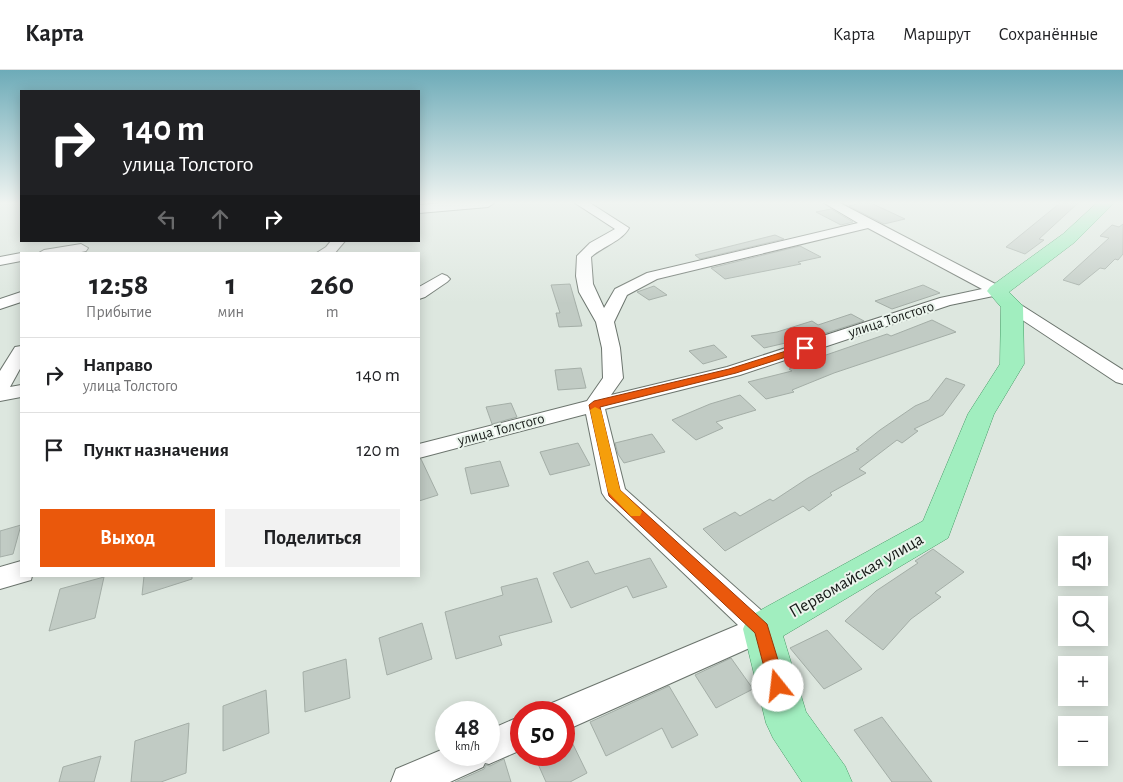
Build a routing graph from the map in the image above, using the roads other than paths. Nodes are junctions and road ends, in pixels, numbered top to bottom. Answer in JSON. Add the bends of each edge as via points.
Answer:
{"nodes":[{"id":1,"x":612,"y":236,"type":"edge"},
{"id":2,"x":819,"y":236,"type":"edge"},
{"id":3,"x":892,"y":236,"type":"edge"},
{"id":4,"x":1072,"y":236,"type":"edge"},
{"id":5,"x":81,"y":248,"type":"edge"},
{"id":6,"x":56,"y":252,"type":"edge"},
{"id":7,"x":20,"y":257,"type":"edge"},
{"id":8,"x":0,"y":260,"type":"edge"},
{"id":9,"x":442,"y":279,"type":"dead end"},
{"id":10,"x":420,"y":293,"type":"edge"},
{"id":11,"x":20,"y":297,"type":"edge"},
{"id":12,"x":1005,"y":299,"type":"junction"},
{"id":13,"x":0,"y":304,"type":"edge"},
{"id":14,"x":605,"y":322,"type":"junction"},
{"id":15,"x":20,"y":353,"type":"edge"},
{"id":16,"x":1123,"y":378,"type":"edge"},
{"id":17,"x":0,"y":388,"type":"edge"},
{"id":18,"x":20,"y":391,"type":"edge"},
{"id":19,"x":0,"y":395,"type":"edge"},
{"id":20,"x":594,"y":405,"type":"junction"},
{"id":21,"x":420,"y":451,"type":"edge"},
{"id":22,"x":20,"y":572,"type":"edge"},
{"id":23,"x":0,"y":578,"type":"edge"},
{"id":24,"x":762,"y":629,"type":"junction"},
{"id":25,"x":575,"y":710,"type":"edge"},
{"id":26,"x":446,"y":766,"type":"edge"},
{"id":27,"x":409,"y":782,"type":"edge"},
{"id":28,"x":829,"y":782,"type":"edge"}],
"edges":[{"from":1,"to":14,"type":"street","via":[[584,256],[583,276],[590,301]]},
{"from":2,"to":14,"type":"street","via":[[652,276],[621,292]]},
{"from":3,"to":12,"type":"street"},
{"from":4,"to":12,"type":"main road","name":"улица Толстого"},
{"from":5,"to":6,"type":"street"},
{"from":7,"to":8,"type":"street"},
{"from":9,"to":10,"type":"street"},
{"from":11,"to":13,"type":"street"},
{"from":12,"to":16,"type":"street"},
{"from":12,"to":20,"type":"street","name":"улица Толстого","via":[[946,301],[733,371]]},
{"from":12,"to":24,"type":"main road","name":"Первомайская улица","via":[[1012,364],[981,414],[936,529]]},
{"from":14,"to":20,"type":"street","via":[[613,378]]},
{"from":15,"to":17,"type":"street"},
{"from":18,"to":19,"type":"street"},
{"from":20,"to":21,"type":"street","name":"улица Толстого"},
{"from":20,"to":24,"type":"street","via":[[614,492]]},
{"from":22,"to":23,"type":"street"},
{"from":24,"to":25,"type":"street","name":"Первомайская улица"},
{"from":24,"to":28,"type":"main road","via":[[788,724]]},
{"from":26,"to":27,"type":"street"}]}
